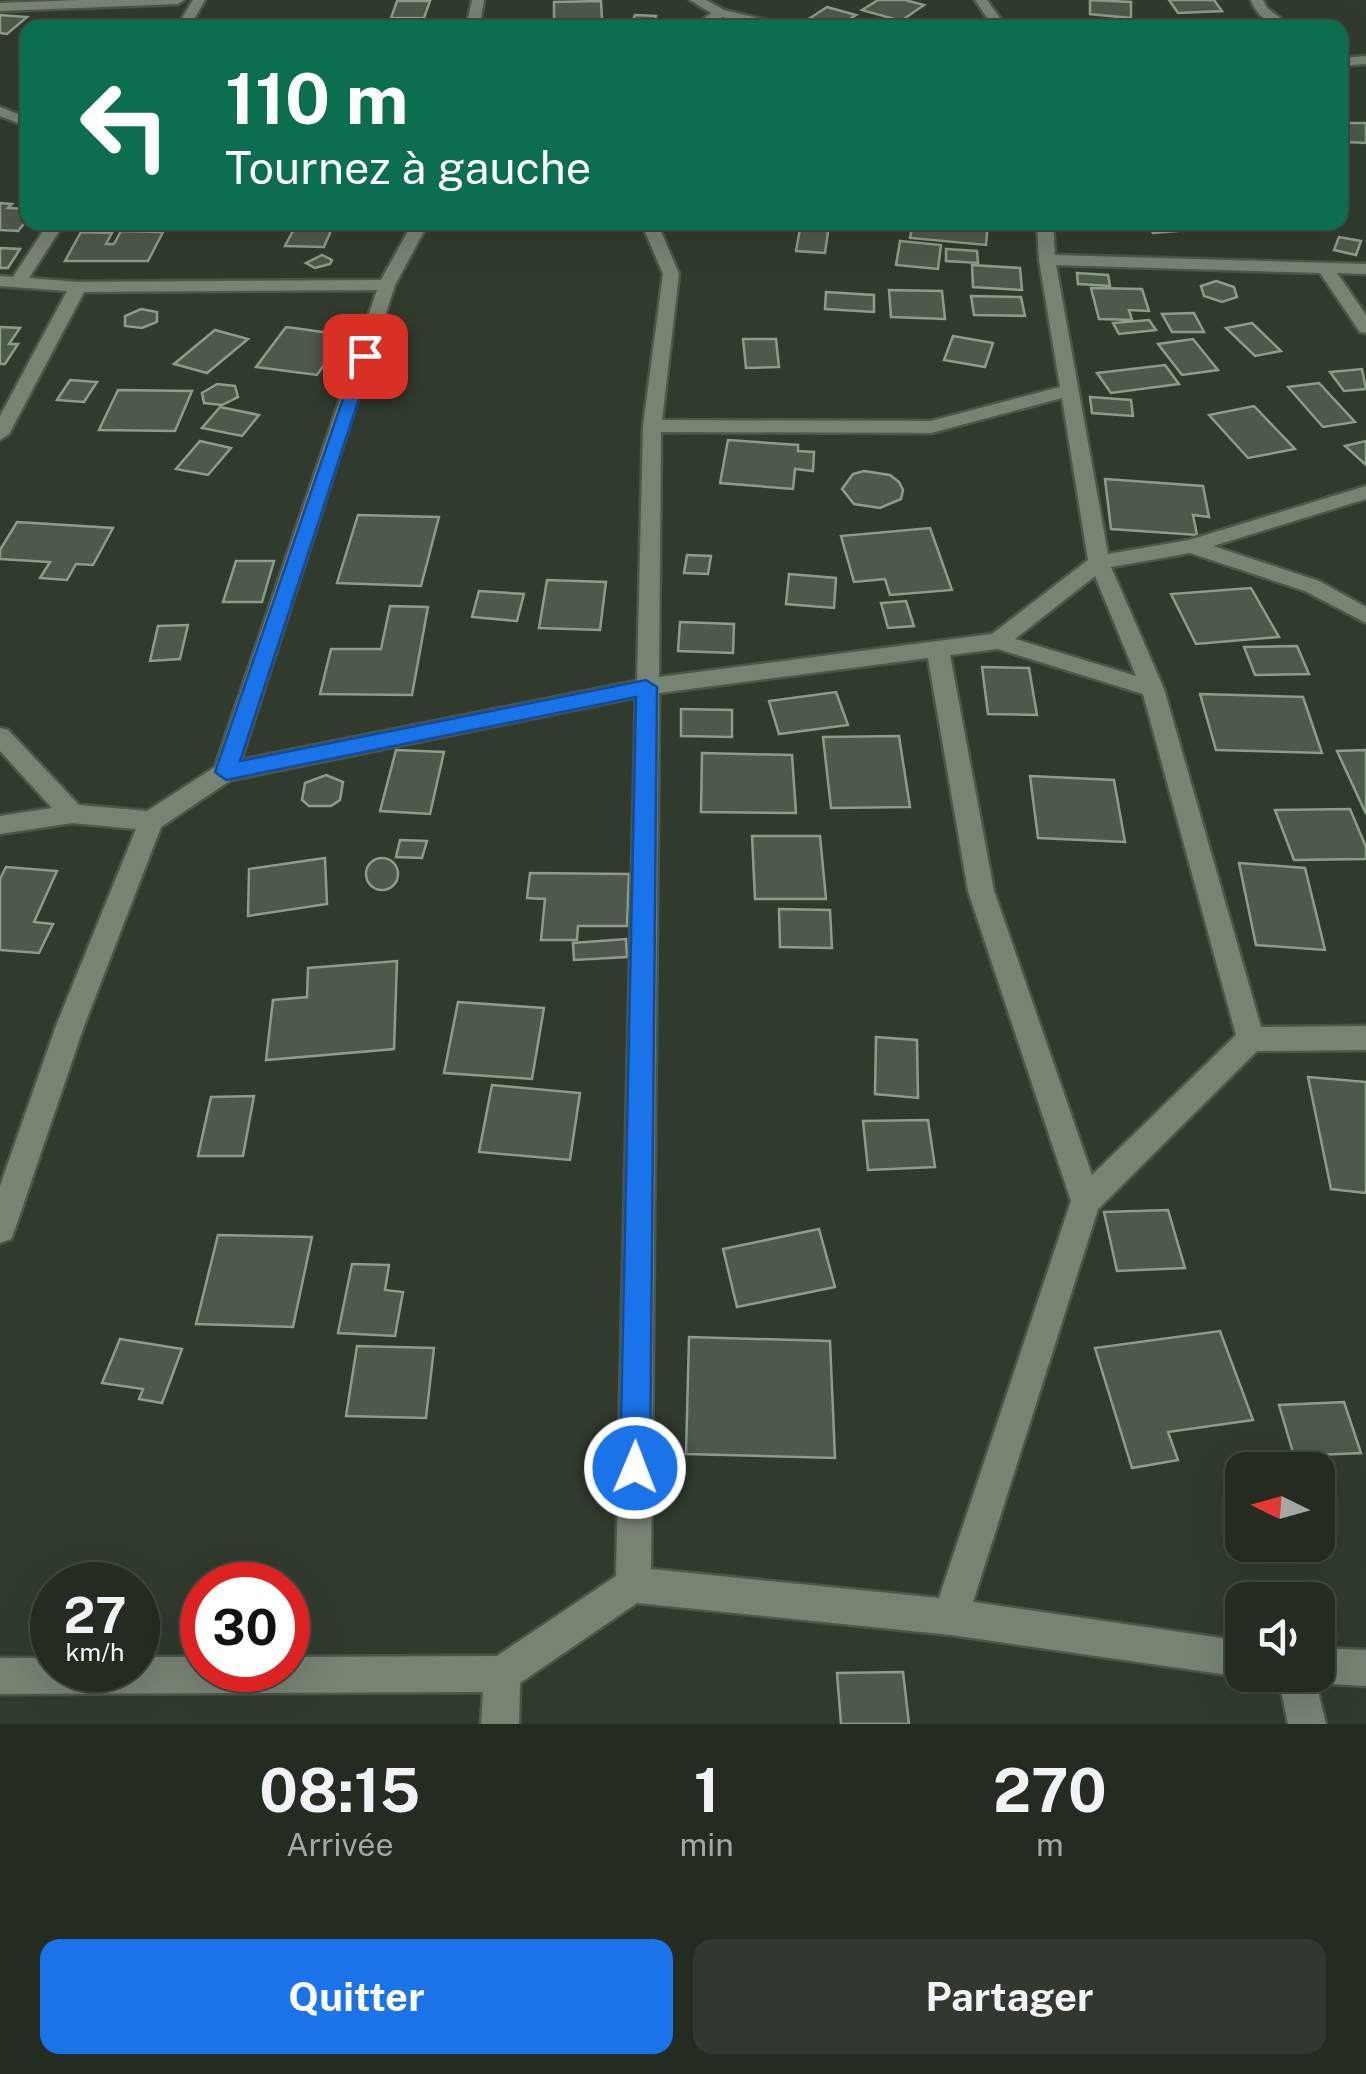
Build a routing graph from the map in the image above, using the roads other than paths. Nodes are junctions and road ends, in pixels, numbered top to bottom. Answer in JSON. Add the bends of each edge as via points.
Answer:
{"nodes":[{"id":1,"x":178,"y":0,"type":"edge"},
{"id":2,"x":696,"y":0,"type":"edge"},
{"id":3,"x":1257,"y":0,"type":"edge"},
{"id":4,"x":0,"y":8,"type":"edge"},
{"id":5,"x":720,"y":13,"type":"junction"},
{"id":6,"x":710,"y":20,"type":"edge"},
{"id":7,"x":754,"y":20,"type":"edge"},
{"id":8,"x":1276,"y":20,"type":"edge"},
{"id":9,"x":51,"y":230,"type":"edge"},
{"id":10,"x":417,"y":230,"type":"edge"},
{"id":11,"x":653,"y":230,"type":"edge"},
{"id":12,"x":1046,"y":230,"type":"edge"},
{"id":13,"x":1048,"y":260,"type":"junction"},
{"id":14,"x":1325,"y":268,"type":"junction"},
{"id":15,"x":1366,"y":269,"type":"edge"},
{"id":16,"x":9,"y":281,"type":"edge"},
{"id":17,"x":387,"y":285,"type":"junction"},
{"id":18,"x":78,"y":287,"type":"junction"},
{"id":19,"x":1366,"y":328,"type":"edge"},
{"id":20,"x":1070,"y":390,"type":"junction"},
{"id":21,"x":652,"y":426,"type":"junction"},
{"id":22,"x":0,"y":434,"type":"edge"},
{"id":23,"x":1366,"y":492,"type":"edge"},
{"id":24,"x":1191,"y":546,"type":"junction"},
{"id":25,"x":1099,"y":562,"type":"junction"},
{"id":26,"x":1366,"y":616,"type":"edge"},
{"id":27,"x":998,"y":641,"type":"junction"},
{"id":28,"x":938,"y":649,"type":"junction"},
{"id":29,"x":646,"y":687,"type":"junction"},
{"id":30,"x":1153,"y":690,"type":"junction"},
{"id":31,"x":0,"y":736,"type":"edge"},
{"id":32,"x":226,"y":772,"type":"junction"},
{"id":33,"x":72,"y":814,"type":"junction"},
{"id":34,"x":151,"y":820,"type":"junction"},
{"id":35,"x":0,"y":825,"type":"edge"},
{"id":36,"x":1366,"y":1038,"type":"edge"},
{"id":37,"x":1251,"y":1039,"type":"junction"},
{"id":38,"x":1086,"y":1201,"type":"junction"},
{"id":39,"x":0,"y":1229,"type":"edge"},
{"id":40,"x":633,"y":1584,"type":"junction"},
{"id":41,"x":951,"y":1617,"type":"junction"},
{"id":42,"x":1225,"y":1656,"type":"edge"},
{"id":43,"x":1335,"y":1667,"type":"edge"},
{"id":44,"x":1366,"y":1668,"type":"edge"},
{"id":45,"x":502,"y":1674,"type":"junction"},
{"id":46,"x":0,"y":1676,"type":"edge"},
{"id":47,"x":1299,"y":1692,"type":"edge"},
{"id":48,"x":500,"y":1724,"type":"edge"},
{"id":49,"x":1306,"y":1724,"type":"edge"}],
"edges":[{"from":1,"to":4,"type":"street"},
{"from":2,"to":5,"type":"street"},
{"from":3,"to":8,"type":"street"},
{"from":5,"to":6,"type":"street"},
{"from":5,"to":7,"type":"street"},
{"from":9,"to":16,"type":"street"},
{"from":10,"to":17,"type":"street"},
{"from":11,"to":21,"type":"street","via":[[671,274]]},
{"from":12,"to":13,"type":"street"},
{"from":13,"to":14,"type":"street"},
{"from":13,"to":20,"type":"street"},
{"from":14,"to":15,"type":"street"},
{"from":14,"to":19,"type":"street"},
{"from":16,"to":18,"type":"street"},
{"from":17,"to":18,"type":"street"},
{"from":17,"to":32,"type":"street"},
{"from":18,"to":22,"type":"street"},
{"from":20,"to":21,"type":"street","via":[[930,427]]},
{"from":20,"to":25,"type":"street"},
{"from":21,"to":29,"type":"street"},
{"from":23,"to":24,"type":"street"},
{"from":24,"to":25,"type":"street"},
{"from":24,"to":26,"type":"street","via":[[1312,586]]},
{"from":25,"to":27,"type":"street"},
{"from":25,"to":30,"type":"street"},
{"from":27,"to":28,"type":"street"},
{"from":27,"to":30,"type":"street"},
{"from":28,"to":29,"type":"street"},
{"from":28,"to":38,"type":"street","via":[[981,891]]},
{"from":29,"to":32,"type":"street"},
{"from":29,"to":40,"type":"street"},
{"from":30,"to":37,"type":"street"},
{"from":31,"to":33,"type":"street"},
{"from":32,"to":34,"type":"street"},
{"from":33,"to":34,"type":"street"},
{"from":33,"to":35,"type":"street"},
{"from":34,"to":39,"type":"street"},
{"from":36,"to":37,"type":"street"},
{"from":37,"to":38,"type":"street"},
{"from":38,"to":41,"type":"street"},
{"from":40,"to":41,"type":"street"},
{"from":40,"to":45,"type":"street"},
{"from":41,"to":42,"type":"street"},
{"from":43,"to":44,"type":"street"},
{"from":45,"to":46,"type":"street"},
{"from":45,"to":48,"type":"street"},
{"from":47,"to":49,"type":"street"}]}
